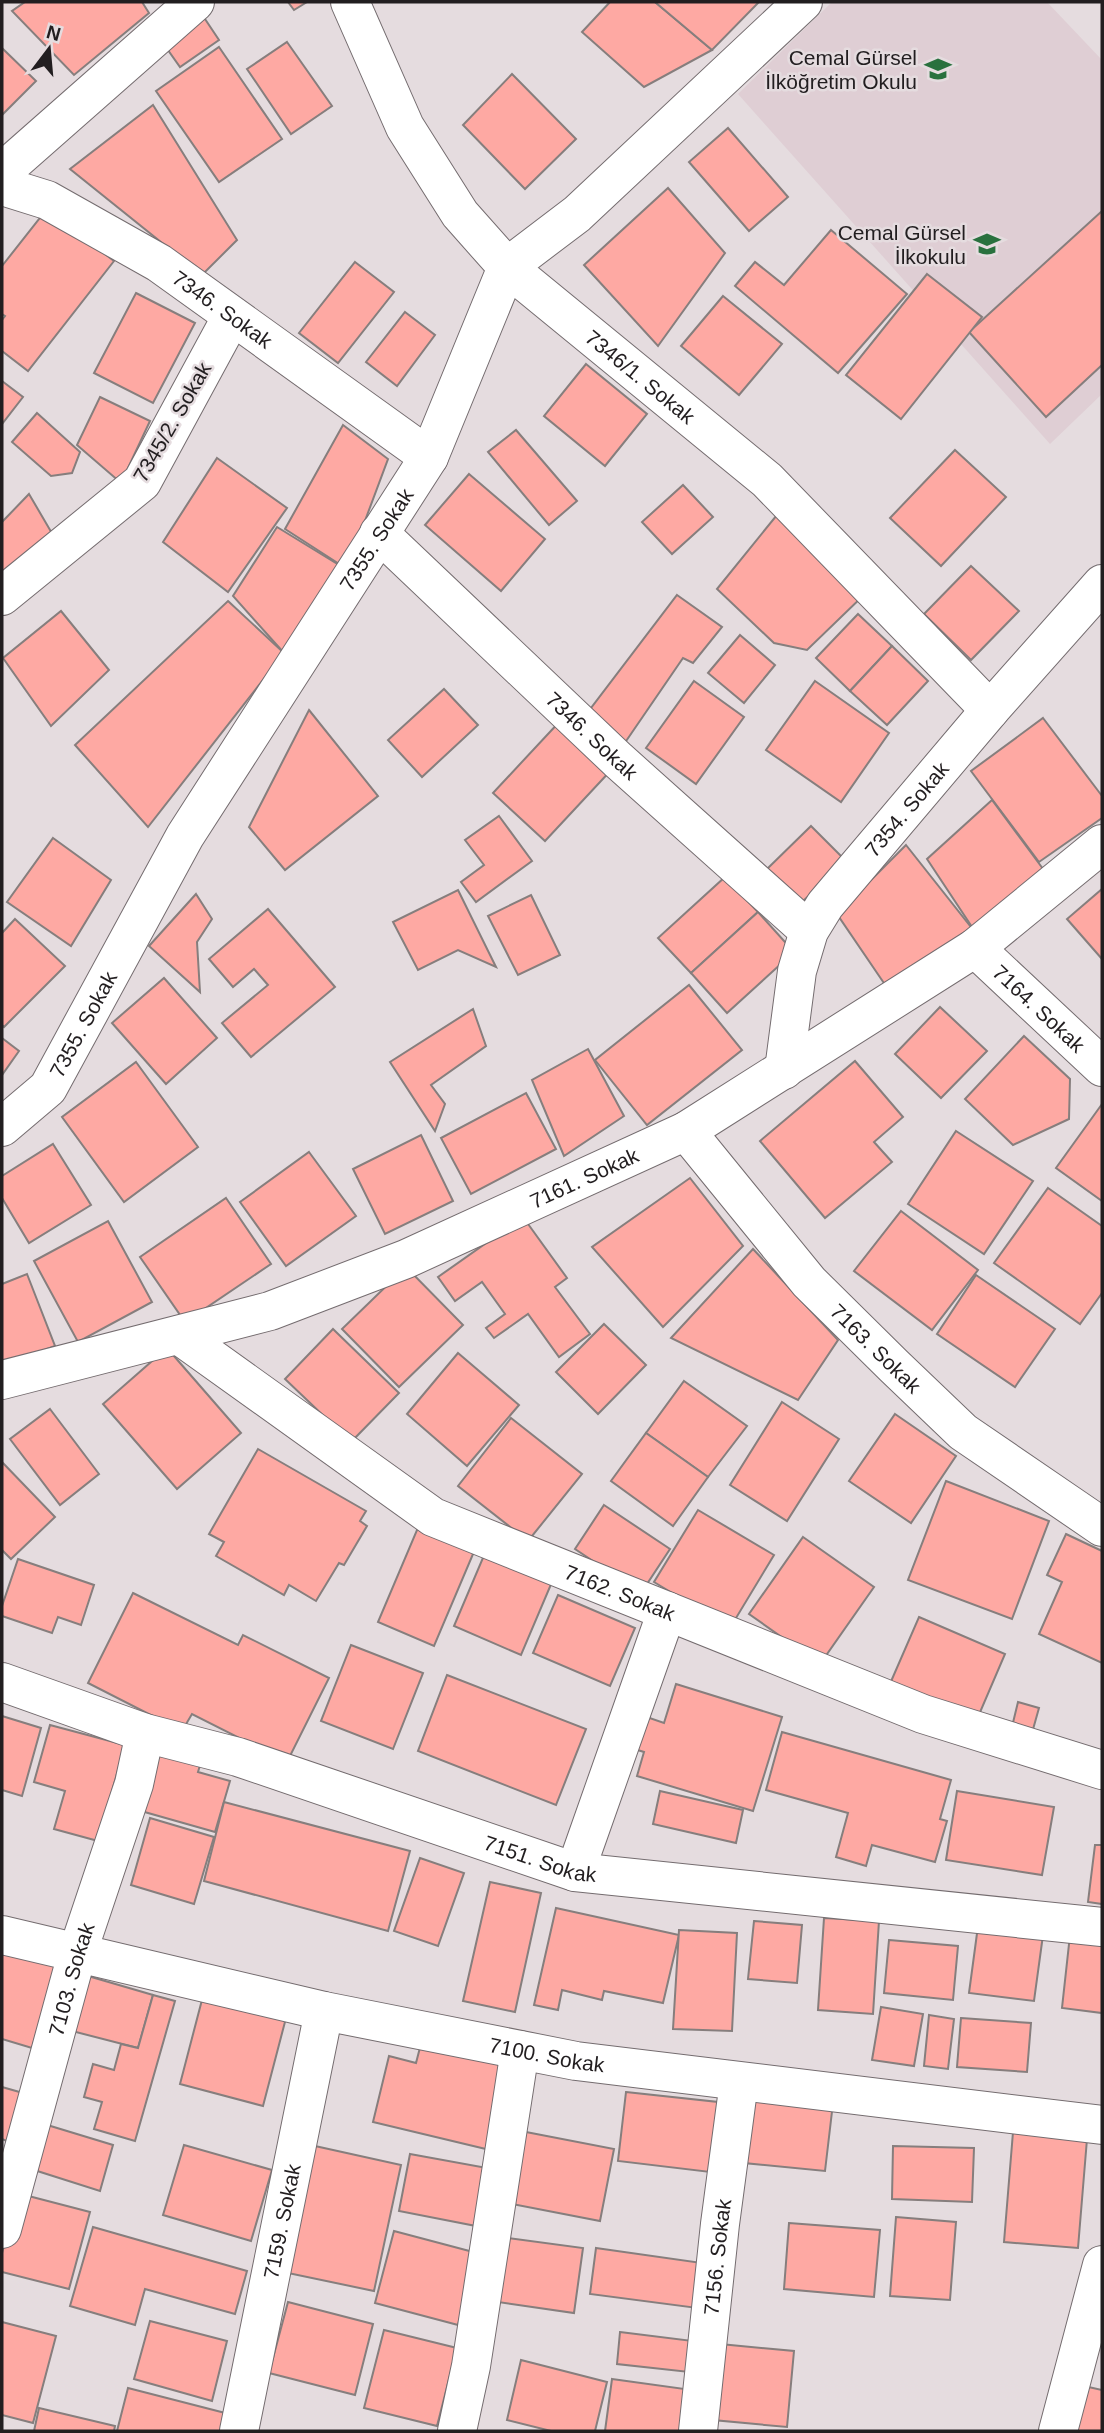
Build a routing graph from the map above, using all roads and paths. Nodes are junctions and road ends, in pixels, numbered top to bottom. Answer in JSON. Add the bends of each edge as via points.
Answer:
{"nodes":[{"id":1,"x":195,"y":2,"type":"edge"},
{"id":2,"x":350,"y":2,"type":"edge"},
{"id":3,"x":803,"y":2,"type":"edge"},
{"id":4,"x":2,"y":172,"type":"edge"},
{"id":5,"x":2,"y":186,"type":"edge"},
{"id":6,"x":507,"y":267,"type":"junction"},
{"id":7,"x":232,"y":316,"type":"junction"},
{"id":8,"x":429,"y":457,"type":"junction"},
{"id":9,"x":379,"y":533,"type":"junction"},
{"id":10,"x":1102,"y":584,"type":"edge"},
{"id":11,"x":2,"y":596,"type":"edge"},
{"id":12,"x":990,"y":710,"type":"junction"},
{"id":13,"x":1102,"y":844,"type":"edge"},
{"id":14,"x":809,"y":932,"type":"junction"},
{"id":15,"x":975,"y":948,"type":"junction"},
{"id":16,"x":1102,"y":1068,"type":"edge"},
{"id":17,"x":783,"y":1069,"type":"junction"},
{"id":18,"x":2,"y":1127,"type":"edge"},
{"id":19,"x":687,"y":1131,"type":"junction"},
{"id":20,"x":179,"y":1335,"type":"junction"},
{"id":21,"x":2,"y":1380,"type":"edge"},
{"id":22,"x":1102,"y":1527,"type":"edge"},
{"id":23,"x":667,"y":1611,"type":"junction"},
{"id":24,"x":2,"y":1682,"type":"edge"},
{"id":25,"x":145,"y":1733,"type":"junction"},
{"id":26,"x":1102,"y":1770,"type":"edge"},
{"id":27,"x":575,"y":1872,"type":"junction"},
{"id":28,"x":1102,"y":1927,"type":"edge"},
{"id":29,"x":2,"y":1935,"type":"edge"},
{"id":30,"x":77,"y":1954,"type":"junction"},
{"id":31,"x":324,"y":2011,"type":"junction"},
{"id":32,"x":520,"y":2050,"type":"junction"},
{"id":33,"x":739,"y":2082,"type":"junction"},
{"id":34,"x":1102,"y":2125,"type":"edge"},
{"id":35,"x":2,"y":2229,"type":"edge"},
{"id":36,"x":1102,"y":2265,"type":"edge"},
{"id":37,"x":239,"y":2431,"type":"edge"},
{"id":38,"x":457,"y":2431,"type":"edge"},
{"id":39,"x":698,"y":2431,"type":"edge"},
{"id":40,"x":1058,"y":2431,"type":"edge"}],
"edges":[{"from":1,"to":4,"type":"street"},
{"from":2,"to":6,"type":"street","name":"7346/1. Sokak","via":[[417,148],[460,214]]},
{"from":3,"to":6,"type":"street","via":[[577,214]]},
{"from":5,"to":7,"type":"street","name":"7346. Sokak","via":[[47,200],[159,263]]},
{"from":6,"to":8,"type":"street","name":"7355. Sokak"},
{"from":6,"to":12,"type":"street","name":"7346/1. Sokak","via":[[767,480]]},
{"from":7,"to":8,"type":"street","name":"7346. Sokak"},
{"from":7,"to":11,"type":"street","name":"7345/2. Sokak","via":[[142,482]]},
{"from":8,"to":9,"type":"street","name":"7355. Sokak"},
{"from":9,"to":14,"type":"street","name":"7346. Sokak","via":[[618,760]]},
{"from":9,"to":18,"type":"street","name":"7355. Sokak","via":[[185,836],[48,1088]]},
{"from":10,"to":12,"type":"street","name":"7354. Sokak"},
{"from":12,"to":14,"type":"street","name":"7354. Sokak","via":[[825,905]]},
{"from":13,"to":15,"type":"street","name":"7161. Sokak"},
{"from":14,"to":17,"type":"street","name":"7354. Sokak","via":[[797,971]]},
{"from":15,"to":16,"type":"street","name":"7164. Sokak"},
{"from":15,"to":17,"type":"street","name":"7161. Sokak"},
{"from":17,"to":19,"type":"street","name":"7161. Sokak"},
{"from":19,"to":20,"type":"street","name":"7161. Sokak","via":[[406,1259],[270,1311]]},
{"from":19,"to":22,"type":"street","name":"7163. Sokak","via":[[809,1282],[894,1366],[964,1432]]},
{"from":20,"to":21,"type":"street","name":"7161. Sokak"},
{"from":20,"to":23,"type":"street","name":"7162. Sokak","via":[[433,1517]]},
{"from":23,"to":26,"type":"street","name":"7162. Sokak","via":[[923,1714]]},
{"from":23,"to":27,"type":"street"},
{"from":24,"to":25,"type":"street","name":"7151. Sokak"},
{"from":25,"to":27,"type":"street","name":"7151. Sokak","via":[[237,1757]]},
{"from":25,"to":30,"type":"street","name":"7103. Sokak","via":[[134,1784]]},
{"from":27,"to":28,"type":"street","name":"7151. Sokak"},
{"from":29,"to":30,"type":"street","name":"7100. Sokak"},
{"from":30,"to":31,"type":"street","name":"7100. Sokak"},
{"from":30,"to":35,"type":"street","name":"7103. Sokak"},
{"from":31,"to":32,"type":"street","name":"7100. Sokak"},
{"from":31,"to":37,"type":"street","name":"7159. Sokak"},
{"from":32,"to":33,"type":"street","name":"7100. Sokak"},
{"from":32,"to":38,"type":"street"},
{"from":33,"to":34,"type":"street","name":"7100. Sokak"},
{"from":33,"to":39,"type":"street","name":"7156. Sokak"},
{"from":36,"to":40,"type":"street"}]}
